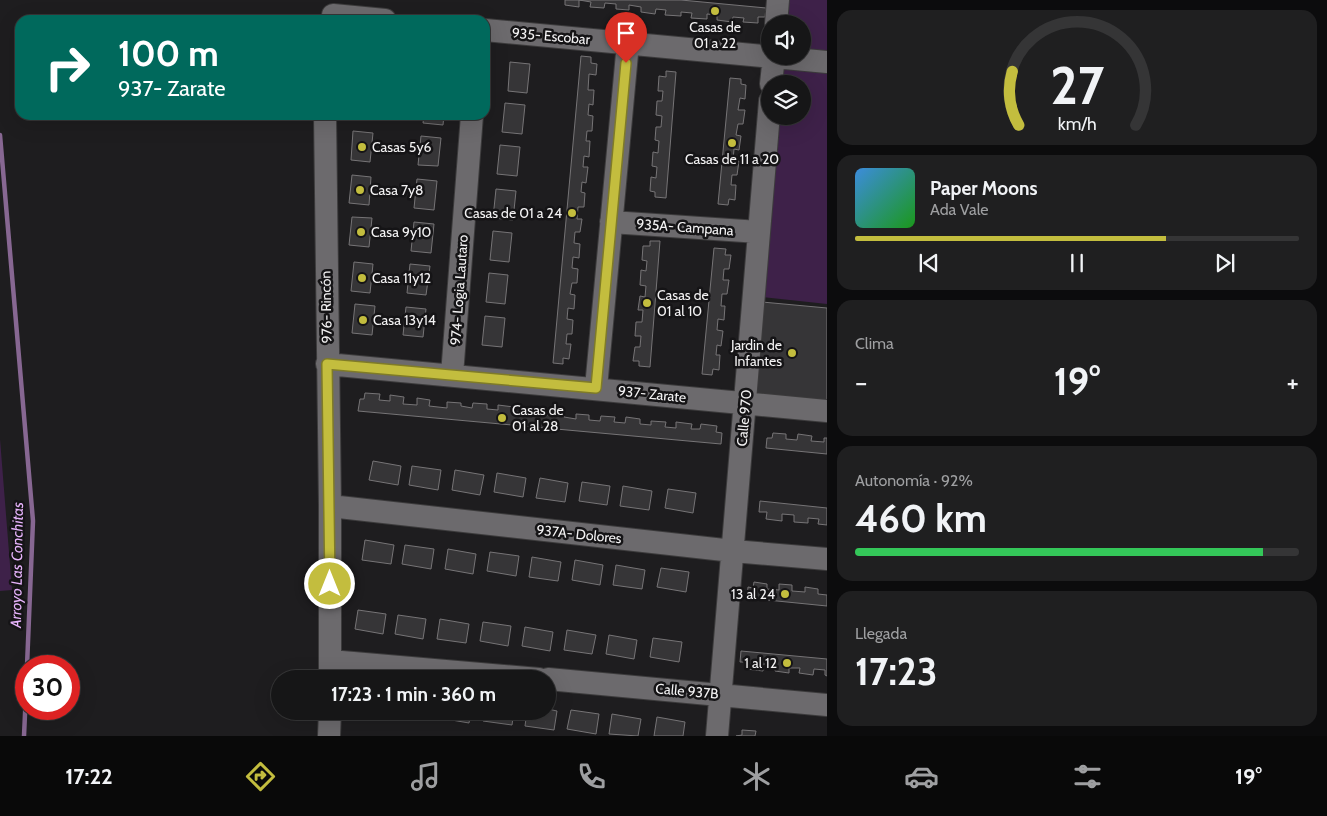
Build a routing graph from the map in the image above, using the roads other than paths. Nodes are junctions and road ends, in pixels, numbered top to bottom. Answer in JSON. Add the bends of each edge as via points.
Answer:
{"nodes":[{"id":1,"x":778,"y":0,"type":"edge"},
{"id":2,"x":333,"y":12,"type":"edge"},
{"id":3,"x":352,"y":15,"type":"edge"},
{"id":4,"x":777,"y":15,"type":"edge"},
{"id":5,"x":490,"y":30,"type":"edge"},
{"id":6,"x":628,"y":43,"type":"junction"},
{"id":7,"x":761,"y":56,"type":"edge"},
{"id":8,"x":811,"y":60,"type":"edge"},
{"id":9,"x":827,"y":62,"type":"edge"},
{"id":10,"x":325,"y":120,"type":"edge"},
{"id":11,"x":472,"y":120,"type":"edge"},
{"id":12,"x":768,"y":125,"type":"edge"},
{"id":13,"x":611,"y":222,"type":"junction"},
{"id":14,"x":759,"y":232,"type":"junction"},
{"id":15,"x":327,"y":364,"type":"junction"},
{"id":16,"x":452,"y":375,"type":"junction"},
{"id":17,"x":596,"y":388,"type":"junction"},
{"id":18,"x":746,"y":403,"type":"junction"},
{"id":19,"x":827,"y":411,"type":"edge"},
{"id":20,"x":330,"y":506,"type":"junction"},
{"id":21,"x":733,"y":551,"type":"junction"},
{"id":22,"x":827,"y":559,"type":"edge"},
{"id":23,"x":330,"y":670,"type":"edge"},
{"id":24,"x":556,"y":681,"type":"edge"},
{"id":25,"x":721,"y":694,"type":"junction"},
{"id":26,"x":827,"y":705,"type":"edge"},
{"id":27,"x":330,"y":720,"type":"edge"},
{"id":28,"x":330,"y":736,"type":"edge"},
{"id":29,"x":717,"y":736,"type":"edge"}],
"edges":[{"from":1,"to":4,"type":"street"},
{"from":2,"to":3,"type":"street"},
{"from":5,"to":6,"type":"street","name":"935- Escobar"},
{"from":6,"to":7,"type":"street","name":"935- Escobar"},
{"from":6,"to":13,"type":"street"},
{"from":8,"to":9,"type":"street","name":"935- Escobar"},
{"from":10,"to":15,"type":"street","name":"976- Rincón"},
{"from":11,"to":16,"type":"street","name":"974- Logia Lautaro"},
{"from":12,"to":14,"type":"street","name":"Calle 970"},
{"from":13,"to":14,"type":"street","name":"935A- Campana"},
{"from":13,"to":17,"type":"street"},
{"from":14,"to":18,"type":"street","name":"Calle 970"},
{"from":15,"to":16,"type":"street","name":"937- Zarate"},
{"from":15,"to":20,"type":"street","name":"976- Rincón"},
{"from":16,"to":17,"type":"street","name":"937- Zarate"},
{"from":17,"to":18,"type":"street","name":"937- Zarate"},
{"from":18,"to":19,"type":"street","name":"937- Zarate"},
{"from":18,"to":21,"type":"street","name":"Calle 970"},
{"from":20,"to":21,"type":"street","name":"937A- Dolores"},
{"from":20,"to":23,"type":"street","name":"976- Rincón"},
{"from":21,"to":22,"type":"street","name":"937A- Dolores"},
{"from":21,"to":25,"type":"street","name":"Calle 970"},
{"from":24,"to":25,"type":"street","name":"Calle 937B"},
{"from":25,"to":26,"type":"street","name":"Calle 937B"},
{"from":25,"to":29,"type":"street","name":"Calle 970"},
{"from":27,"to":28,"type":"street"}]}
